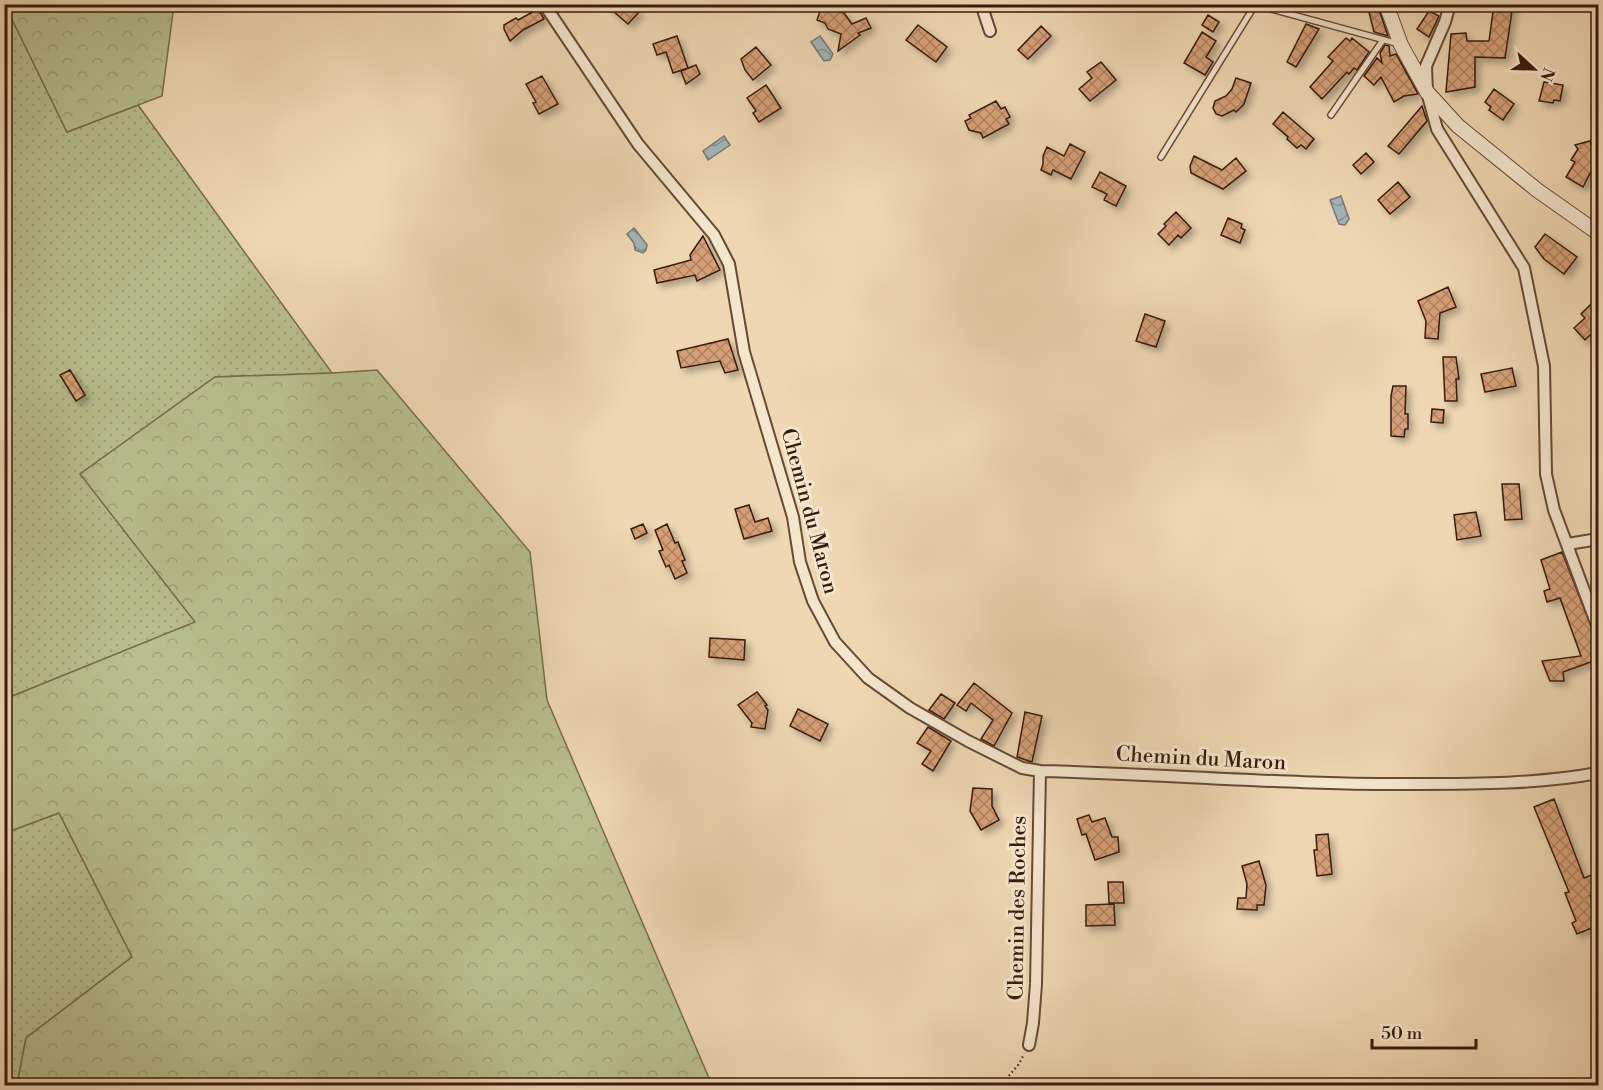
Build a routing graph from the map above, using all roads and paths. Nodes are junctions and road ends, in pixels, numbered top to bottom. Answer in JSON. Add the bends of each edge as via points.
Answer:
{"nodes":[{"id":1,"x":544,"y":4,"type":"edge"},
{"id":2,"x":981,"y":4,"type":"edge"},
{"id":3,"x":1386,"y":4,"type":"edge"},
{"id":4,"x":1450,"y":4,"type":"edge"},
{"id":5,"x":1254,"y":5,"type":"edge"},
{"id":6,"x":990,"y":31,"type":"dead end"},
{"id":7,"x":1383,"y":40,"type":"junction"},
{"id":8,"x":1401,"y":45,"type":"junction"},
{"id":9,"x":1427,"y":92,"type":"junction"},
{"id":10,"x":1331,"y":115,"type":"dead end"},
{"id":11,"x":1161,"y":157,"type":"dead end"},
{"id":12,"x":1596,"y":226,"type":"edge"},
{"id":13,"x":1599,"y":539,"type":"edge"},
{"id":14,"x":1568,"y":544,"type":"junction"},
{"id":15,"x":1599,"y":628,"type":"edge"},
{"id":16,"x":1040,"y":771,"type":"junction"},
{"id":17,"x":1599,"y":773,"type":"edge"},
{"id":18,"x":1029,"y":1046,"type":"joint"},
{"id":19,"x":1000,"y":1086,"type":"edge"}],
"edges":[{"from":1,"to":16,"type":"street","name":"Chemin du Maron","via":[[638,144],[714,235],[729,264],[744,352],[793,517],[800,562],[813,601],[835,642],[868,678],[910,708],[1022,768]]},
{"from":2,"to":6,"type":"street"},
{"from":3,"to":8,"type":"street"},
{"from":4,"to":9,"type":"street","via":[[1426,66]]},
{"from":5,"to":7,"type":"lane"},
{"from":5,"to":11,"type":"lane"},
{"from":7,"to":8,"type":"lane"},
{"from":7,"to":10,"type":"lane"},
{"from":8,"to":9,"type":"street"},
{"from":9,"to":12,"type":"street","via":[[1458,126],[1537,190]]},
{"from":9,"to":14,"type":"street","via":[[1437,129],[1524,268],[1544,366],[1546,474],[1554,510]]},
{"from":13,"to":14,"type":"street"},
{"from":14,"to":15,"type":"street"},
{"from":16,"to":17,"type":"street","name":"Chemin du Maron","via":[[1338,785],[1507,784]]},
{"from":16,"to":18,"type":"street","name":"Chemin des Roches","via":[[1036,984]]},
{"from":18,"to":19,"type":"path"}]}
